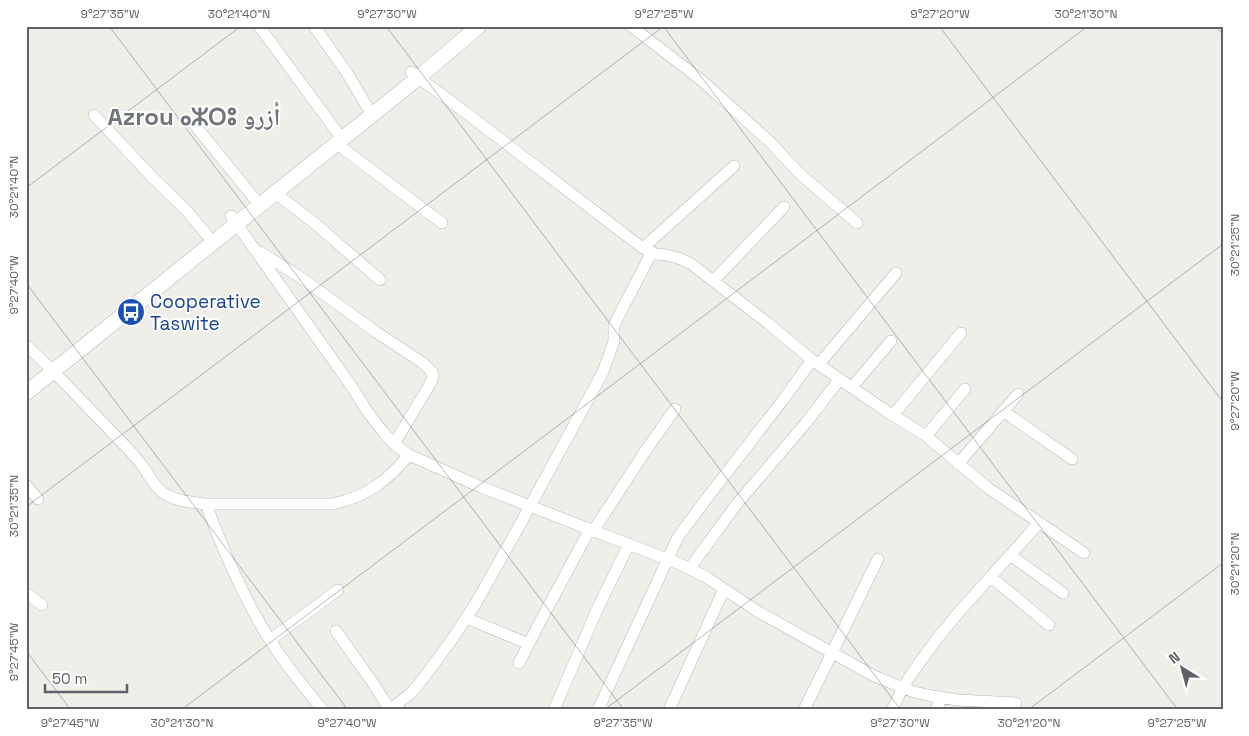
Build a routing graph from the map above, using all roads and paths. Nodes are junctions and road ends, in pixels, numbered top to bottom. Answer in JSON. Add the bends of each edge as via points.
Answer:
{"nodes":[{"id":1,"x":259,"y":26,"type":"edge"},
{"id":2,"x":314,"y":26,"type":"edge"},
{"id":3,"x":467,"y":26,"type":"edge"},
{"id":4,"x":478,"y":26,"type":"edge"},
{"id":5,"x":631,"y":26,"type":"edge"},
{"id":6,"x":414,"y":75,"type":"junction"},
{"id":7,"x":368,"y":108,"type":"junction"},
{"id":8,"x":94,"y":115,"type":"dead end"},
{"id":9,"x":194,"y":124,"type":"dead end"},
{"id":10,"x":337,"y":138,"type":"junction"},
{"id":11,"x":734,"y":166,"type":"dead end"},
{"id":12,"x":275,"y":193,"type":"junction"},
{"id":13,"x":254,"y":198,"type":"junction"},
{"id":14,"x":784,"y":207,"type":"dead end"},
{"id":15,"x":234,"y":220,"type":"junction"},
{"id":16,"x":442,"y":223,"type":"dead end"},
{"id":17,"x":857,"y":223,"type":"dead end"},
{"id":18,"x":207,"y":235,"type":"junction"},
{"id":19,"x":256,"y":250,"type":"junction"},
{"id":20,"x":648,"y":250,"type":"junction"},
{"id":21,"x":896,"y":273,"type":"dead end"},
{"id":22,"x":380,"y":280,"type":"dead end"},
{"id":23,"x":714,"y":282,"type":"junction"},
{"id":24,"x":961,"y":333,"type":"dead end"},
{"id":25,"x":892,"y":340,"type":"dead end"},
{"id":26,"x":26,"y":345,"type":"edge"},
{"id":27,"x":815,"y":362,"type":"junction"},
{"id":28,"x":50,"y":368,"type":"junction"},
{"id":29,"x":840,"y":379,"type":"junction"},
{"id":30,"x":26,"y":381,"type":"edge"},
{"id":31,"x":852,"y":387,"type":"junction"},
{"id":32,"x":965,"y":389,"type":"dead end"},
{"id":33,"x":26,"y":394,"type":"edge"},
{"id":34,"x":1018,"y":394,"type":"dead end"},
{"id":35,"x":675,"y":409,"type":"dead end"},
{"id":36,"x":1003,"y":411,"type":"junction"},
{"id":37,"x":893,"y":415,"type":"junction"},
{"id":38,"x":926,"y":436,"type":"junction"},
{"id":39,"x":394,"y":444,"type":"junction"},
{"id":40,"x":409,"y":455,"type":"junction"},
{"id":41,"x":1072,"y":459,"type":"dead end"},
{"id":42,"x":958,"y":464,"type":"junction"},
{"id":43,"x":26,"y":485,"type":"edge"},
{"id":44,"x":38,"y":499,"type":"dead end"},
{"id":45,"x":206,"y":504,"type":"junction"},
{"id":46,"x":530,"y":506,"type":"junction"},
{"id":47,"x":1039,"y":524,"type":"junction"},
{"id":48,"x":592,"y":530,"type":"junction"},
{"id":49,"x":628,"y":544,"type":"junction"},
{"id":50,"x":1084,"y":553,"type":"dead end"},
{"id":51,"x":1010,"y":555,"type":"junction"},
{"id":52,"x":669,"y":559,"type":"junction"},
{"id":53,"x":878,"y":559,"type":"dead end"},
{"id":54,"x":690,"y":568,"type":"junction"},
{"id":55,"x":992,"y":577,"type":"junction"},
{"id":56,"x":338,"y":590,"type":"dead end"},
{"id":57,"x":724,"y":590,"type":"junction"},
{"id":58,"x":26,"y":593,"type":"edge"},
{"id":59,"x":1063,"y":593,"type":"dead end"},
{"id":60,"x":42,"y":605,"type":"dead end"},
{"id":61,"x":466,"y":618,"type":"junction"},
{"id":62,"x":1048,"y":625,"type":"dead end"},
{"id":63,"x":336,"y":631,"type":"dead end"},
{"id":64,"x":270,"y":640,"type":"junction"},
{"id":65,"x":529,"y":644,"type":"junction"},
{"id":66,"x":832,"y":653,"type":"junction"},
{"id":67,"x":519,"y":663,"type":"dead end"},
{"id":68,"x":903,"y":687,"type":"junction"},
{"id":69,"x":942,"y":697,"type":"junction"},
{"id":70,"x":1016,"y":703,"type":"dead end"},
{"id":71,"x":324,"y":710,"type":"edge"},
{"id":72,"x":390,"y":710,"type":"edge"},
{"id":73,"x":554,"y":710,"type":"edge"},
{"id":74,"x":598,"y":710,"type":"edge"},
{"id":75,"x":669,"y":710,"type":"edge"},
{"id":76,"x":804,"y":710,"type":"edge"},
{"id":77,"x":892,"y":710,"type":"edge"},
{"id":78,"x":936,"y":710,"type":"edge"}],
"edges":[{"from":1,"to":10,"type":"street"},
{"from":2,"to":7,"type":"street"},
{"from":3,"to":6,"type":"main road"},
{"from":4,"to":6,"type":"main road"},
{"from":5,"to":17,"type":"street","via":[[701,80]]},
{"from":6,"to":7,"type":"main road"},
{"from":6,"to":10,"type":"main road"},
{"from":6,"to":20,"type":"street"},
{"from":7,"to":10,"type":"main road"},
{"from":8,"to":18,"type":"street"},
{"from":9,"to":13,"type":"street"},
{"from":10,"to":12,"type":"main road"},
{"from":10,"to":13,"type":"main road"},
{"from":10,"to":16,"type":"street"},
{"from":11,"to":20,"type":"street"},
{"from":12,"to":15,"type":"main road"},
{"from":12,"to":22,"type":"street"},
{"from":13,"to":15,"type":"main road"},
{"from":14,"to":23,"type":"street"},
{"from":15,"to":18,"type":"main road"},
{"from":15,"to":19,"type":"street"},
{"from":15,"to":28,"type":"main road"},
{"from":18,"to":28,"type":"main road"},
{"from":19,"to":39,"type":"street","via":[[367,411]]},
{"from":19,"to":39,"type":"street","via":[[303,279],[432,372],[430,384]]},
{"from":20,"to":23,"type":"street","via":[[690,263]]},
{"from":20,"to":46,"type":"street","via":[[616,321],[614,341],[603,372]]},
{"from":21,"to":27,"type":"street"},
{"from":23,"to":27,"type":"street"},
{"from":24,"to":37,"type":"street"},
{"from":25,"to":31,"type":"street"},
{"from":26,"to":28,"type":"street"},
{"from":27,"to":29,"type":"street"},
{"from":27,"to":52,"type":"street","via":[[683,531]]},
{"from":28,"to":30,"type":"main road"},
{"from":28,"to":33,"type":"main road"},
{"from":28,"to":45,"type":"street","via":[[136,458],[159,490],[171,497]]},
{"from":29,"to":31,"type":"street"},
{"from":29,"to":54,"type":"street","via":[[736,504]]},
{"from":31,"to":37,"type":"street"},
{"from":32,"to":38,"type":"street"},
{"from":34,"to":36,"type":"street"},
{"from":35,"to":48,"type":"street"},
{"from":36,"to":41,"type":"street"},
{"from":36,"to":42,"type":"street"},
{"from":37,"to":38,"type":"street"},
{"from":38,"to":42,"type":"street"},
{"from":39,"to":40,"type":"street"},
{"from":40,"to":45,"type":"street","via":[[377,486],[348,501],[332,504]]},
{"from":40,"to":46,"type":"street"},
{"from":42,"to":47,"type":"street"},
{"from":43,"to":44,"type":"street"},
{"from":45,"to":64,"type":"street","via":[[247,599]]},
{"from":46,"to":48,"type":"street"},
{"from":46,"to":61,"type":"street"},
{"from":47,"to":50,"type":"street"},
{"from":47,"to":51,"type":"street"},
{"from":48,"to":49,"type":"street"},
{"from":48,"to":65,"type":"street"},
{"from":49,"to":52,"type":"street"},
{"from":49,"to":73,"type":"street"},
{"from":51,"to":55,"type":"street"},
{"from":51,"to":59,"type":"street"},
{"from":52,"to":54,"type":"street"},
{"from":52,"to":74,"type":"street"},
{"from":53,"to":66,"type":"street"},
{"from":54,"to":57,"type":"street"},
{"from":55,"to":62,"type":"street"},
{"from":55,"to":68,"type":"street","via":[[936,640]]},
{"from":56,"to":64,"type":"street"},
{"from":57,"to":66,"type":"street"},
{"from":57,"to":75,"type":"street"},
{"from":58,"to":60,"type":"street"},
{"from":61,"to":65,"type":"street"},
{"from":61,"to":72,"type":"street","via":[[419,684]]},
{"from":63,"to":72,"type":"street"},
{"from":64,"to":71,"type":"street"},
{"from":65,"to":67,"type":"street"},
{"from":66,"to":68,"type":"street","via":[[874,676]]},
{"from":66,"to":76,"type":"street"},
{"from":68,"to":69,"type":"street"},
{"from":68,"to":77,"type":"street"},
{"from":69,"to":70,"type":"street"},
{"from":69,"to":78,"type":"street"}]}
